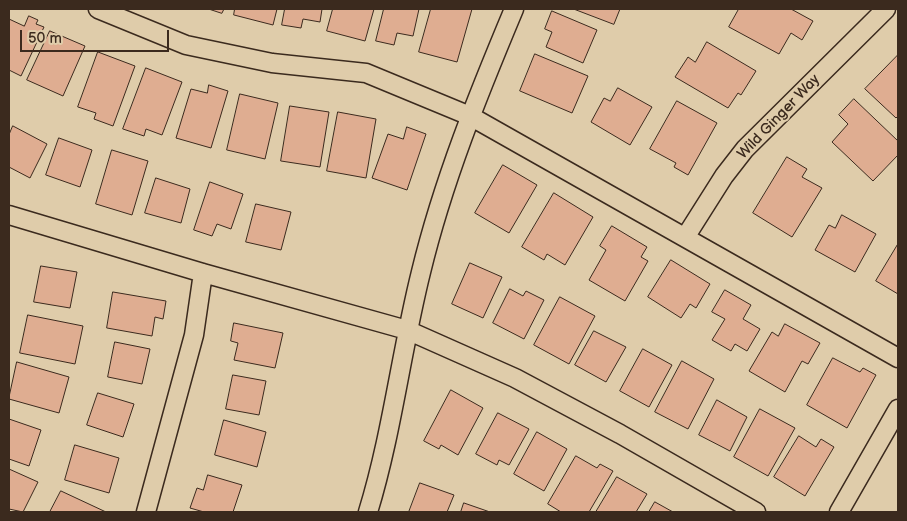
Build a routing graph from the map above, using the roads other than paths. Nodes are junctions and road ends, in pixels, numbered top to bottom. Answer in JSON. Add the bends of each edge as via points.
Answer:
{"nodes":[{"id":1,"x":98,"y":9,"type":"edge"},
{"id":2,"x":514,"y":9,"type":"edge"},
{"id":3,"x":886,"y":9,"type":"edge"},
{"id":4,"x":470,"y":116,"type":"junction"},
{"id":5,"x":9,"y":215,"type":"edge"},
{"id":6,"x":686,"y":236,"type":"junction"},
{"id":7,"x":203,"y":273,"type":"junction"},
{"id":8,"x":407,"y":330,"type":"junction"},
{"id":9,"x":898,"y":358,"type":"edge"},
{"id":10,"x":898,"y":409,"type":"edge"},
{"id":11,"x":146,"y":512,"type":"edge"},
{"id":12,"x":368,"y":512,"type":"edge"},
{"id":13,"x":756,"y":512,"type":"edge"},
{"id":14,"x":839,"y":512,"type":"edge"}],
"edges":[{"from":1,"to":4,"type":"street","via":[[186,45],[272,63],[366,73]]},
{"from":2,"to":4,"type":"street"},
{"from":3,"to":6,"type":"street","name":"Wild Ginger Way","via":[[745,149]]},
{"from":4,"to":6,"type":"street"},
{"from":4,"to":8,"type":"street","via":[[437,212]]},
{"from":5,"to":7,"type":"street"},
{"from":6,"to":9,"type":"street"},
{"from":7,"to":8,"type":"street"},
{"from":7,"to":11,"type":"street","via":[[194,335]]},
{"from":8,"to":12,"type":"street","via":[[385,447]]},
{"from":8,"to":13,"type":"street","via":[[530,386]]},
{"from":10,"to":14,"type":"street"}]}
